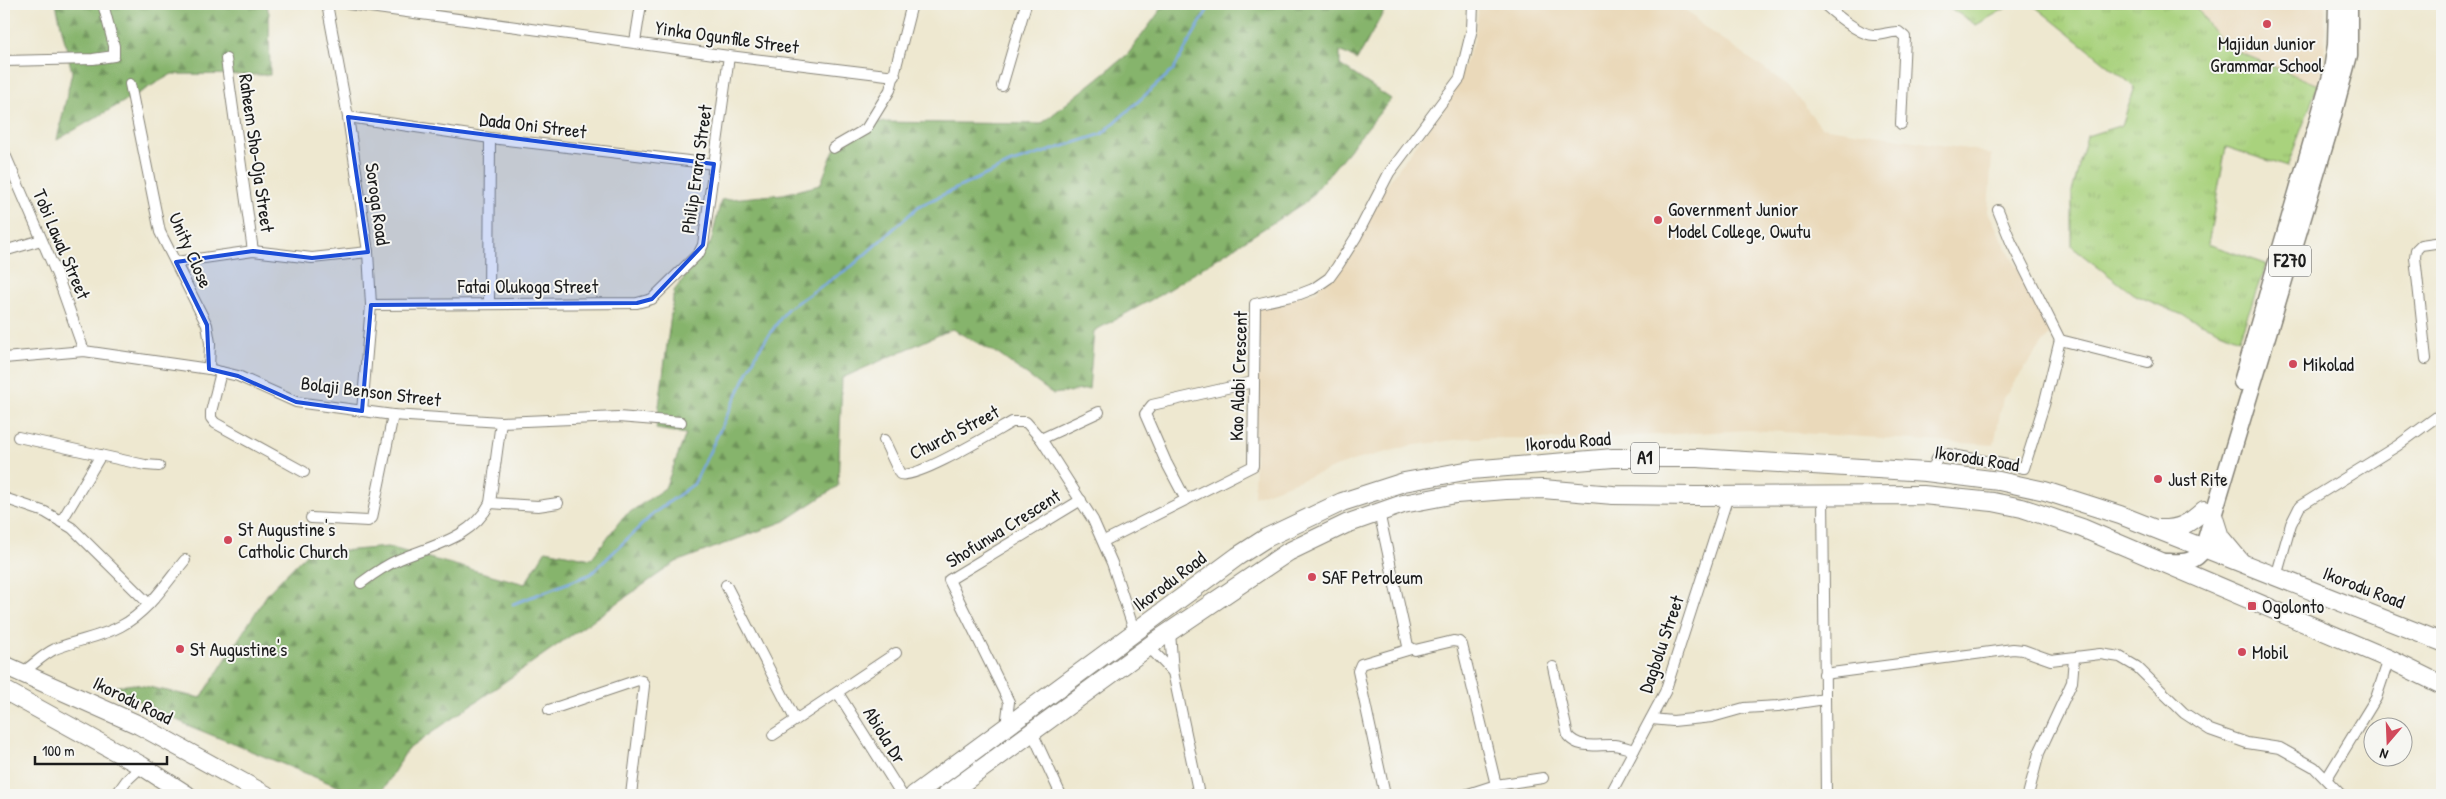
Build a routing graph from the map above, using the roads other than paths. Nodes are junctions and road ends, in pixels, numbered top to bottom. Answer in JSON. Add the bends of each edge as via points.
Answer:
{"nodes":[{"id":1,"x":103,"y":4,"type":"edge"},
{"id":2,"x":327,"y":4,"type":"edge"},
{"id":3,"x":348,"y":4,"type":"edge"},
{"id":4,"x":641,"y":4,"type":"edge"},
{"id":5,"x":912,"y":4,"type":"edge"},
{"id":6,"x":1026,"y":4,"type":"edge"},
{"id":7,"x":1472,"y":4,"type":"edge"},
{"id":8,"x":1824,"y":4,"type":"edge"},
{"id":9,"x":2337,"y":4,"type":"edge"},
{"id":10,"x":2349,"y":4,"type":"edge"},
{"id":11,"x":635,"y":42,"type":"junction"},
{"id":12,"x":730,"y":56,"type":"junction"},
{"id":13,"x":226,"y":59,"type":"dead end"},
{"id":14,"x":4,"y":61,"type":"edge"},
{"id":15,"x":895,"y":76,"type":"junction"},
{"id":16,"x":130,"y":84,"type":"dead end"},
{"id":17,"x":1002,"y":86,"type":"dead end"},
{"id":18,"x":348,"y":117,"type":"junction"},
{"id":19,"x":1901,"y":124,"type":"dead end"},
{"id":20,"x":490,"y":138,"type":"junction"},
{"id":21,"x":833,"y":148,"type":"dead end"},
{"id":22,"x":4,"y":152,"type":"edge"},
{"id":23,"x":714,"y":164,"type":"junction"},
{"id":24,"x":1998,"y":210,"type":"dead end"},
{"id":25,"x":41,"y":240,"type":"junction"},
{"id":26,"x":2442,"y":242,"type":"edge"},
{"id":27,"x":4,"y":251,"type":"edge"},
{"id":28,"x":253,"y":251,"type":"junction"},
{"id":29,"x":368,"y":252,"type":"junction"},
{"id":30,"x":176,"y":262,"type":"junction"},
{"id":31,"x":676,"y":276,"type":"joint"},
{"id":32,"x":372,"y":304,"type":"junction"},
{"id":33,"x":489,"y":304,"type":"junction"},
{"id":34,"x":2060,"y":340,"type":"junction"},
{"id":35,"x":84,"y":351,"type":"junction"},
{"id":36,"x":4,"y":358,"type":"edge"},
{"id":37,"x":2426,"y":359,"type":"dead end"},
{"id":38,"x":2148,"y":362,"type":"dead end"},
{"id":39,"x":209,"y":369,"type":"junction"},
{"id":40,"x":221,"y":372,"type":"junction"},
{"id":41,"x":1253,"y":382,"type":"junction"},
{"id":42,"x":362,"y":410,"type":"junction"},
{"id":43,"x":1099,"y":412,"type":"dead end"},
{"id":44,"x":2442,"y":413,"type":"edge"},
{"id":45,"x":393,"y":415,"type":"junction"},
{"id":46,"x":501,"y":422,"type":"junction"},
{"id":47,"x":681,"y":422,"type":"dead end"},
{"id":48,"x":18,"y":437,"type":"dead end"},
{"id":49,"x":1041,"y":439,"type":"junction"},
{"id":50,"x":884,"y":440,"type":"dead end"},
{"id":51,"x":101,"y":455,"type":"junction"},
{"id":52,"x":159,"y":466,"type":"dead end"},
{"id":53,"x":304,"y":472,"type":"dead end"},
{"id":54,"x":1931,"y":472,"type":"junction"},
{"id":55,"x":1728,"y":496,"type":"junction"},
{"id":56,"x":1823,"y":496,"type":"junction"},
{"id":57,"x":4,"y":498,"type":"edge"},
{"id":58,"x":1081,"y":500,"type":"junction"},
{"id":59,"x":1186,"y":500,"type":"junction"},
{"id":60,"x":490,"y":503,"type":"junction"},
{"id":61,"x":558,"y":503,"type":"dead end"},
{"id":62,"x":1379,"y":512,"type":"junction"},
{"id":63,"x":2209,"y":513,"type":"junction"},
{"id":64,"x":311,"y":518,"type":"dead end"},
{"id":65,"x":61,"y":522,"type":"junction"},
{"id":66,"x":2155,"y":529,"type":"junction"},
{"id":67,"x":1104,"y":541,"type":"junction"},
{"id":68,"x":2196,"y":552,"type":"junction"},
{"id":69,"x":185,"y":560,"type":"dead end"},
{"id":70,"x":2161,"y":562,"type":"junction"},
{"id":71,"x":2242,"y":563,"type":"junction"},
{"id":72,"x":2276,"y":577,"type":"junction"},
{"id":73,"x":360,"y":583,"type":"dead end"},
{"id":74,"x":726,"y":585,"type":"dead end"},
{"id":75,"x":2215,"y":586,"type":"junction"},
{"id":76,"x":149,"y":604,"type":"junction"},
{"id":77,"x":1170,"y":632,"type":"junction"},
{"id":78,"x":1135,"y":633,"type":"junction"},
{"id":79,"x":2442,"y":642,"type":"edge"},
{"id":80,"x":1149,"y":647,"type":"junction"},
{"id":81,"x":1411,"y":649,"type":"junction"},
{"id":82,"x":896,"y":653,"type":"dead end"},
{"id":83,"x":2074,"y":658,"type":"junction"},
{"id":84,"x":2389,"y":659,"type":"junction"},
{"id":85,"x":4,"y":665,"type":"edge"},
{"id":86,"x":1553,"y":667,"type":"dead end"},
{"id":87,"x":1173,"y":672,"type":"junction"},
{"id":88,"x":21,"y":673,"type":"junction"},
{"id":89,"x":1824,"y":674,"type":"junction"},
{"id":90,"x":2442,"y":685,"type":"edge"},
{"id":91,"x":4,"y":690,"type":"edge"},
{"id":92,"x":838,"y":693,"type":"junction"},
{"id":93,"x":1824,"y":699,"type":"junction"},
{"id":94,"x":549,"y":710,"type":"dead end"},
{"id":95,"x":795,"y":719,"type":"junction"},
{"id":96,"x":1651,"y":719,"type":"junction"},
{"id":97,"x":1010,"y":725,"type":"junction"},
{"id":98,"x":1032,"y":732,"type":"junction"},
{"id":99,"x":773,"y":735,"type":"dead end"},
{"id":100,"x":1634,"y":750,"type":"junction"},
{"id":101,"x":142,"y":766,"type":"junction"},
{"id":102,"x":1543,"y":778,"type":"dead end"},
{"id":103,"x":2327,"y":778,"type":"junction"},
{"id":104,"x":1496,"y":785,"type":"junction"},
{"id":105,"x":1615,"y":794,"type":"edge"},
{"id":106,"x":116,"y":795,"type":"edge"},
{"id":107,"x":187,"y":795,"type":"edge"},
{"id":108,"x":266,"y":795,"type":"edge"},
{"id":109,"x":631,"y":795,"type":"edge"},
{"id":110,"x":902,"y":795,"type":"edge"},
{"id":111,"x":914,"y":795,"type":"edge"},
{"id":112,"x":946,"y":795,"type":"edge"},
{"id":113,"x":1061,"y":795,"type":"edge"},
{"id":114,"x":1199,"y":795,"type":"edge"},
{"id":115,"x":1386,"y":795,"type":"edge"},
{"id":116,"x":1465,"y":795,"type":"edge"},
{"id":117,"x":1826,"y":795,"type":"edge"},
{"id":118,"x":2028,"y":795,"type":"edge"},
{"id":119,"x":2341,"y":795,"type":"edge"}],
"edges":[{"from":1,"to":14,"type":"street","via":[[114,56]]},
{"from":2,"to":18,"type":"street","name":"Soroga Road"},
{"from":3,"to":11,"type":"street","name":"Yinka Ogunfile Street"},
{"from":4,"to":11,"type":"street"},
{"from":5,"to":15,"type":"street"},
{"from":6,"to":17,"type":"street"},
{"from":7,"to":41,"type":"street","name":"Kao Alabi Crescent","via":[[1472,29],[1460,78],[1389,173],[1338,267],[1313,289],[1255,304]]},
{"from":8,"to":19,"type":"street","via":[[1867,33],[1899,32],[1905,37]]},
{"from":9,"to":63,"type":"main road","number":"F270","via":[[2331,76]]},
{"from":10,"to":63,"type":"main road","number":"F270","via":[[2349,54],[2328,134]]},
{"from":11,"to":12,"type":"street","name":"Yinka Ogunfile Street"},
{"from":12,"to":15,"type":"street","name":"Yinka Ogunfile Street"},
{"from":12,"to":23,"type":"street","name":"Philip Erara Street"},
{"from":13,"to":28,"type":"street","name":"Raheem Sho-Oja Street"},
{"from":15,"to":21,"type":"street","via":[[866,129]]},
{"from":16,"to":30,"type":"street","name":"Unity Close","via":[[159,228]]},
{"from":18,"to":20,"type":"street","name":"Dada Oni Street"},
{"from":18,"to":29,"type":"street","name":"Soroga Road"},
{"from":20,"to":23,"type":"street","name":"Dada Oni Street"},
{"from":20,"to":33,"type":"street"},
{"from":22,"to":25,"type":"street","name":"Tobi Lawal Street"},
{"from":23,"to":31,"type":"street","name":"Philip Erara Street","via":[[703,245]]},
{"from":24,"to":34,"type":"street"},
{"from":25,"to":27,"type":"street"},
{"from":25,"to":35,"type":"street","name":"Tobi Lawal Street"},
{"from":26,"to":37,"type":"street","via":[[2421,245],[2415,257]]},
{"from":28,"to":29,"type":"street","via":[[312,258]]},
{"from":28,"to":30,"type":"street"},
{"from":29,"to":32,"type":"street","name":"Soroga Road"},
{"from":30,"to":39,"type":"street","name":"Unity Close","via":[[207,324]]},
{"from":31,"to":33,"type":"street","name":"Fatai Olukoga Street","via":[[652,299],[637,303]]},
{"from":32,"to":33,"type":"street","name":"Fatai Olukoga Street"},
{"from":32,"to":42,"type":"street","name":"Soroga Road"},
{"from":34,"to":38,"type":"street"},
{"from":34,"to":54,"type":"street","via":[[2024,468],[1947,454],[1938,456]]},
{"from":35,"to":36,"type":"street","name":"Bolaji Benson Street"},
{"from":35,"to":39,"type":"street","name":"Bolaji Benson Street"},
{"from":39,"to":40,"type":"street","name":"Bolaji Benson Street"},
{"from":40,"to":42,"type":"street","name":"Bolaji Benson Street","via":[[238,376],[296,402]]},
{"from":40,"to":53,"type":"street","via":[[211,412],[215,423]]},
{"from":41,"to":59,"type":"street","name":"Kao Alabi Crescent","via":[[1253,466]]},
{"from":41,"to":59,"type":"street","via":[[1152,405],[1146,410],[1166,462]]},
{"from":42,"to":45,"type":"street","name":"Bolaji Benson Street"},
{"from":43,"to":49,"type":"street"},
{"from":44,"to":72,"type":"street","via":[[2397,446],[2300,506]]},
{"from":45,"to":46,"type":"street","name":"Bolaji Benson Street"},
{"from":45,"to":64,"type":"street","via":[[372,518],[368,521]]},
{"from":46,"to":47,"type":"street","name":"Bolaji Benson Street","via":[[618,416]]},
{"from":46,"to":60,"type":"street"},
{"from":48,"to":51,"type":"street"},
{"from":49,"to":50,"type":"street","name":"Church Street","via":[[1026,422],[1012,422],[938,462],[904,475],[900,474]]},
{"from":49,"to":58,"type":"street","name":"Church Street"},
{"from":51,"to":52,"type":"street"},
{"from":51,"to":65,"type":"street"},
{"from":54,"to":66,"type":"highway","name":"Ikorodu Road","number":"A1","via":[[2045,491]]},
{"from":54,"to":78,"type":"highway","name":"Ikorodu Road","number":"A1","via":[[1715,459],[1613,458],[1435,475],[1342,502],[1266,538]]},
{"from":55,"to":56,"type":"highway","number":"A1"},
{"from":55,"to":62,"type":"highway","number":"A1","via":[[1506,490],[1432,498]]},
{"from":55,"to":96,"type":"street","name":"Dagbolu Street","via":[[1680,651]]},
{"from":56,"to":70,"type":"highway","number":"A1","via":[[1923,495],[1993,502],[2082,528]]},
{"from":56,"to":89,"type":"street"},
{"from":57,"to":65,"type":"street","via":[[45,512]]},
{"from":58,"to":67,"type":"street","name":"Church Street"},
{"from":58,"to":97,"type":"street","name":"Shofunwa Crescent","via":[[949,580],[1009,702],[1007,718]]},
{"from":59,"to":67,"type":"street","name":"Kao Alabi Crescent"},
{"from":60,"to":61,"type":"street","via":[[538,506]]},
{"from":60,"to":73,"type":"street","via":[[474,524],[454,538],[382,568]]},
{"from":62,"to":77,"type":"highway","number":"A1","via":[[1316,536],[1288,552]]},
{"from":62,"to":81,"type":"street"},
{"from":63,"to":66,"type":"highway","via":[[2186,526]]},
{"from":63,"to":68,"type":"main road","number":"F270"},
{"from":63,"to":71,"type":"highway","via":[[2227,548]]},
{"from":65,"to":76,"type":"street","via":[[87,541]]},
{"from":66,"to":68,"type":"highway","name":"Ikorodu Road","number":"A1"},
{"from":67,"to":78,"type":"street","name":"Church Street"},
{"from":68,"to":70,"type":"main road"},
{"from":68,"to":71,"type":"highway","name":"Ikorodu Road","number":"A1"},
{"from":68,"to":75,"type":"main road","via":[[2202,577]]},
{"from":69,"to":76,"type":"street"},
{"from":70,"to":75,"type":"highway","number":"A1"},
{"from":71,"to":72,"type":"highway","name":"Ikorodu Road","number":"A1"},
{"from":72,"to":79,"type":"highway","name":"Ikorodu Road","number":"A1"},
{"from":74,"to":95,"type":"street"},
{"from":75,"to":84,"type":"highway","number":"A1"},
{"from":76,"to":88,"type":"street","via":[[121,627],[42,655]]},
{"from":77,"to":80,"type":"highway","number":"A1"},
{"from":77,"to":87,"type":"street"},
{"from":78,"to":97,"type":"highway","name":"Ikorodu Road","number":"A1"},
{"from":80,"to":87,"type":"street"},
{"from":80,"to":98,"type":"highway","number":"A1"},
{"from":81,"to":104,"type":"street","via":[[1453,641],[1462,645]]},
{"from":81,"to":115,"type":"street","via":[[1361,664],[1358,671]]},
{"from":82,"to":92,"type":"street"},
{"from":83,"to":89,"type":"street","via":[[2051,660],[2014,649]]},
{"from":83,"to":103,"type":"street","via":[[2100,654],[2120,657],[2137,667],[2184,713],[2210,730],[2247,743],[2280,748]]},
{"from":83,"to":118,"type":"street","via":[[2072,682],[2039,753]]},
{"from":84,"to":90,"type":"highway","number":"A1"},
{"from":84,"to":103,"type":"street","via":[[2376,698]]},
{"from":85,"to":88,"type":"highway","name":"Ikorodu Road"},
{"from":86,"to":100,"type":"street","via":[[1568,736],[1573,742],[1616,745]]},
{"from":87,"to":114,"type":"street"},
{"from":88,"to":108,"type":"highway","name":"Ikorodu Road","via":[[139,725]]},
{"from":89,"to":93,"type":"street"},
{"from":91,"to":101,"type":"highway"},
{"from":92,"to":95,"type":"street"},
{"from":92,"to":110,"type":"street","name":"Abiola Dr"},
{"from":93,"to":96,"type":"street","via":[[1744,708],[1712,717],[1673,722]]},
{"from":93,"to":117,"type":"street"},
{"from":94,"to":109,"type":"street","via":[[642,681]]},
{"from":95,"to":99,"type":"street"},
{"from":96,"to":100,"type":"street","name":"Dagbolu Street"},
{"from":97,"to":111,"type":"highway","name":"Ikorodu Road","number":"A1"},
{"from":98,"to":112,"type":"highway","number":"A1"},
{"from":98,"to":113,"type":"street"},
{"from":100,"to":105,"type":"street","name":"Dagbolu Street"},
{"from":101,"to":106,"type":"street"},
{"from":101,"to":107,"type":"highway"},
{"from":102,"to":104,"type":"street"},
{"from":103,"to":119,"type":"street"},
{"from":104,"to":116,"type":"street"}]}
